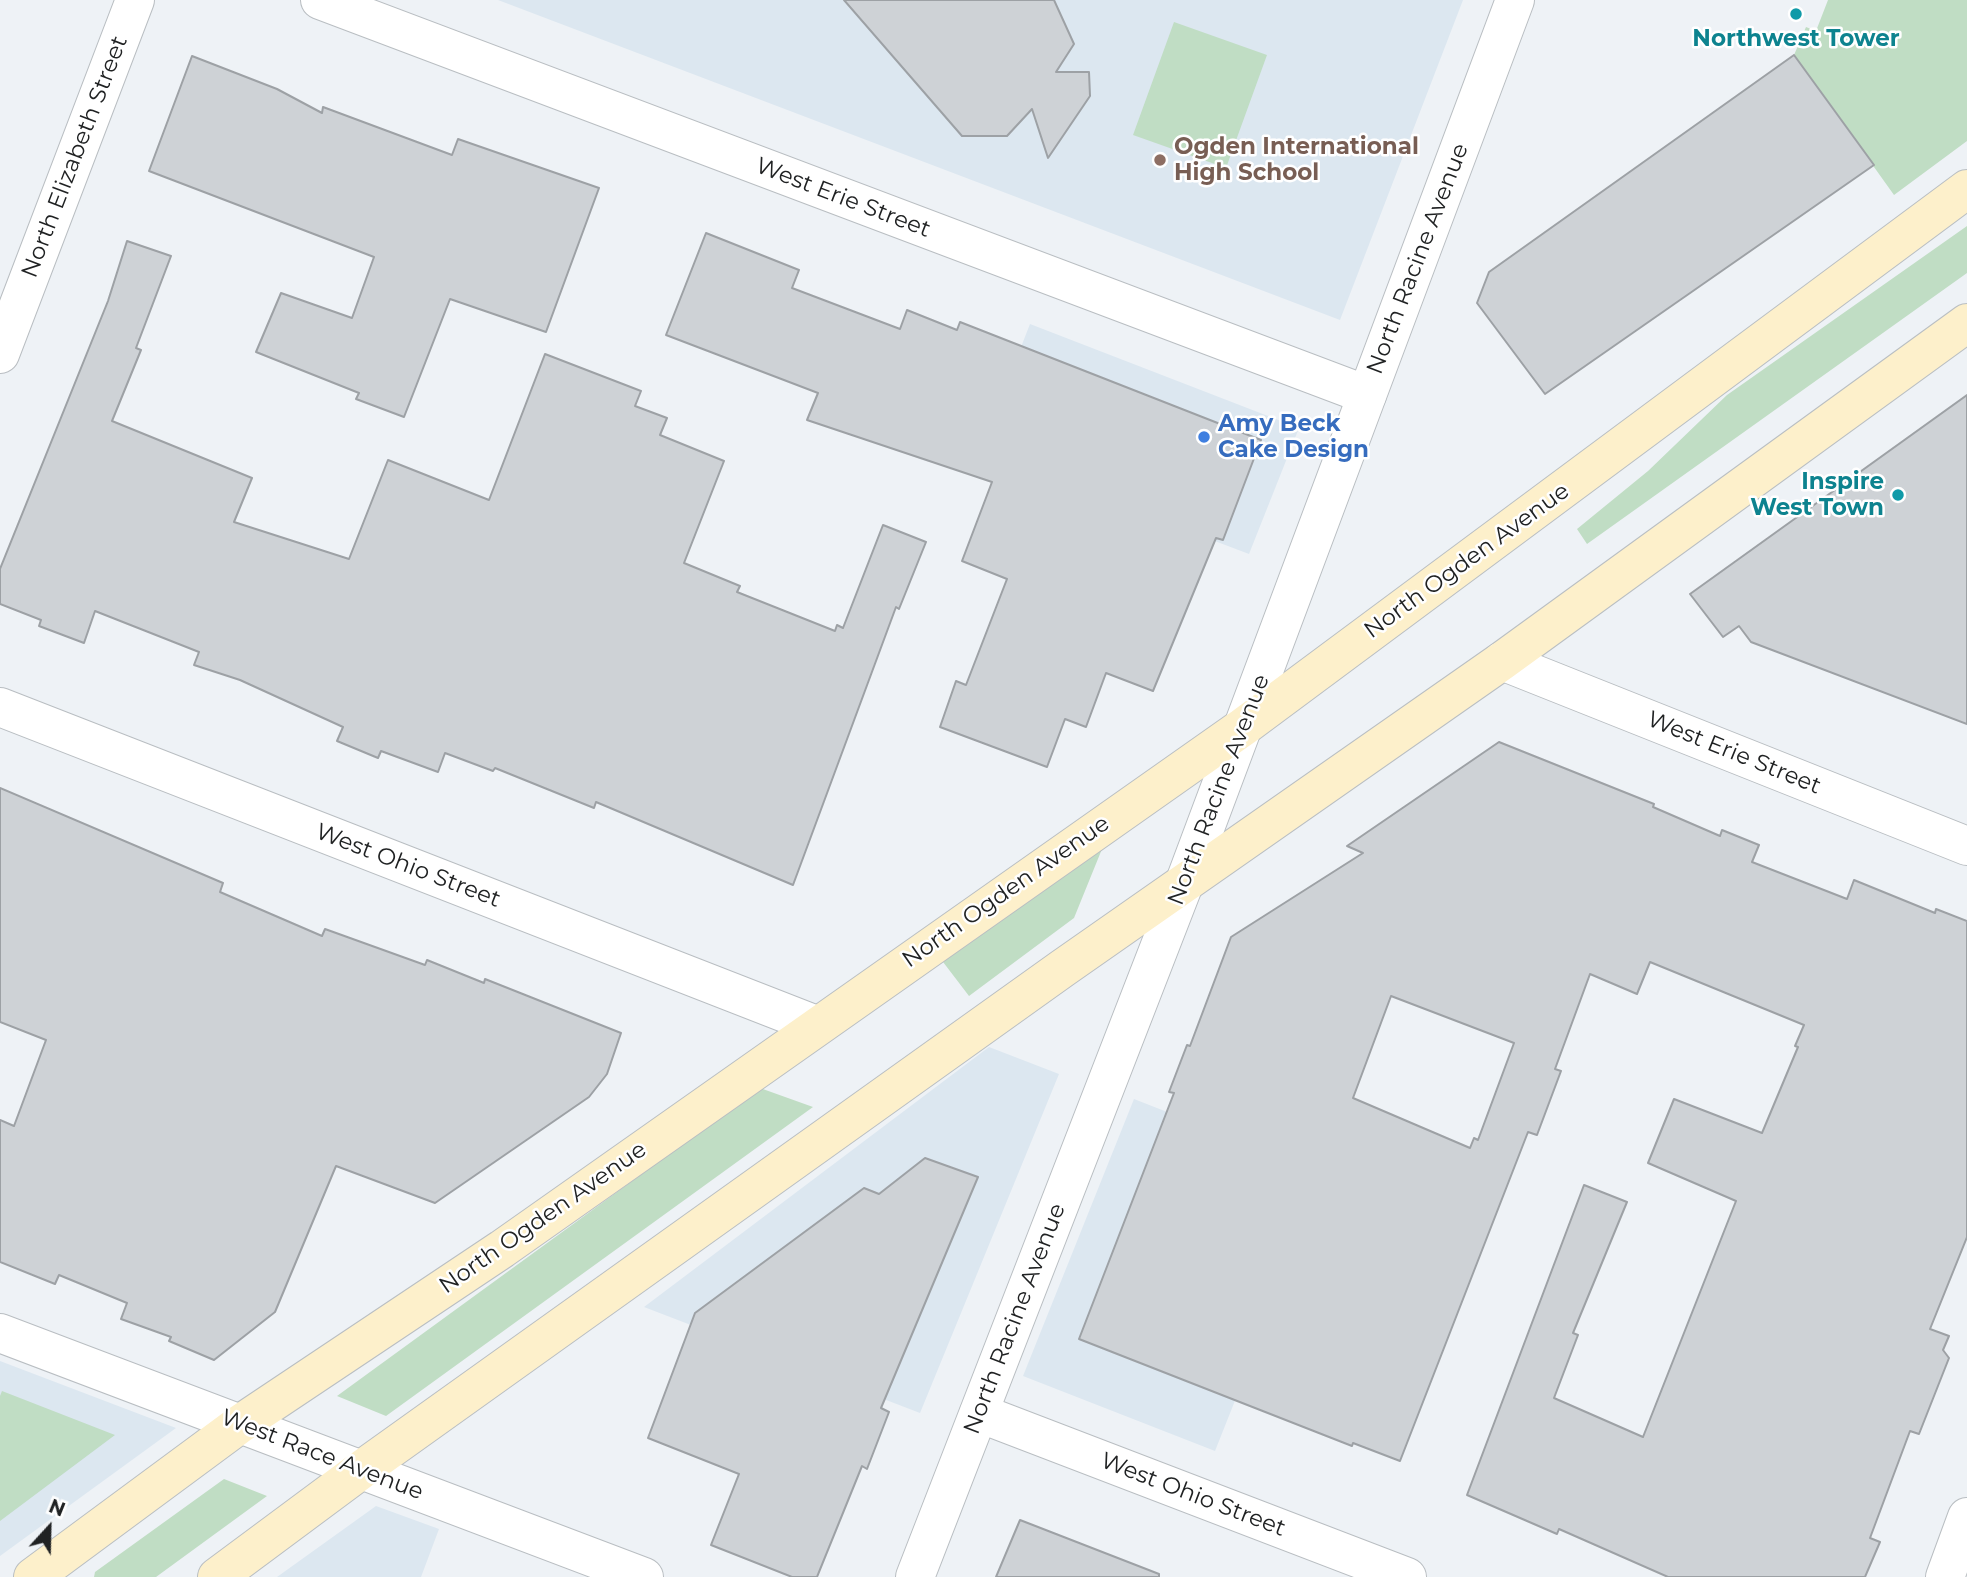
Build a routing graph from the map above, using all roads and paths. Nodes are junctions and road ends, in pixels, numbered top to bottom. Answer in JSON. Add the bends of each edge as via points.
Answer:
{"nodes":[{"id":1,"x":135,"y":0,"type":"edge"},
{"id":2,"x":320,"y":0,"type":"edge"},
{"id":3,"x":1515,"y":0,"type":"edge"},
{"id":4,"x":1967,"y":189,"type":"edge"},
{"id":5,"x":1967,"y":323,"type":"edge"},
{"id":6,"x":0,"y":354,"type":"edge"},
{"id":7,"x":1367,"y":395,"type":"junction"},
{"id":8,"x":1502,"y":661,"type":"junction"},
{"id":9,"x":0,"y":708,"type":"edge"},
{"id":10,"x":1243,"y":727,"type":"junction"},
{"id":11,"x":1967,"y":846,"type":"edge"},
{"id":12,"x":1184,"y":884,"type":"junction"},
{"id":13,"x":816,"y":1025,"type":"junction"},
{"id":14,"x":0,"y":1333,"type":"edge"},
{"id":15,"x":979,"y":1413,"type":"junction"},
{"id":16,"x":240,"y":1424,"type":"junction"},
{"id":17,"x":361,"y":1470,"type":"junction"},
{"id":18,"x":1967,"y":1517,"type":"edge"},
{"id":19,"x":33,"y":1577,"type":"edge"},
{"id":20,"x":217,"y":1577,"type":"edge"},
{"id":21,"x":644,"y":1577,"type":"edge"},
{"id":22,"x":915,"y":1577,"type":"edge"},
{"id":23,"x":1407,"y":1577,"type":"edge"},
{"id":24,"x":1945,"y":1577,"type":"edge"}],
"edges":[{"from":1,"to":6,"type":"street","name":"North Elizabeth Street"},
{"from":2,"to":7,"type":"street","name":"West Erie Street"},
{"from":3,"to":7,"type":"street","name":"North Racine Avenue"},
{"from":4,"to":10,"type":"main road","name":"North Ogden Avenue"},
{"from":5,"to":8,"type":"main road"},
{"from":7,"to":10,"type":"street","name":"North Racine Avenue"},
{"from":8,"to":11,"type":"street","name":"West Erie Street"},
{"from":8,"to":12,"type":"main road"},
{"from":9,"to":13,"type":"street","name":"West Ohio Street"},
{"from":10,"to":12,"type":"street","name":"North Racine Avenue"},
{"from":10,"to":13,"type":"main road","name":"North Ogden Avenue"},
{"from":12,"to":15,"type":"street","name":"North Racine Avenue"},
{"from":12,"to":17,"type":"main road"},
{"from":13,"to":16,"type":"main road","name":"North Ogden Avenue","via":[[502,1249]]},
{"from":14,"to":16,"type":"street","name":"West Race Avenue"},
{"from":15,"to":22,"type":"street","name":"North Racine Avenue"},
{"from":15,"to":23,"type":"street","name":"West Ohio Street"},
{"from":16,"to":17,"type":"street","name":"West Race Avenue"},
{"from":16,"to":19,"type":"main road","name":"North Ogden Avenue"},
{"from":17,"to":20,"type":"main road"},
{"from":17,"to":21,"type":"street","name":"West Race Avenue"},
{"from":18,"to":24,"type":"street"}]}
